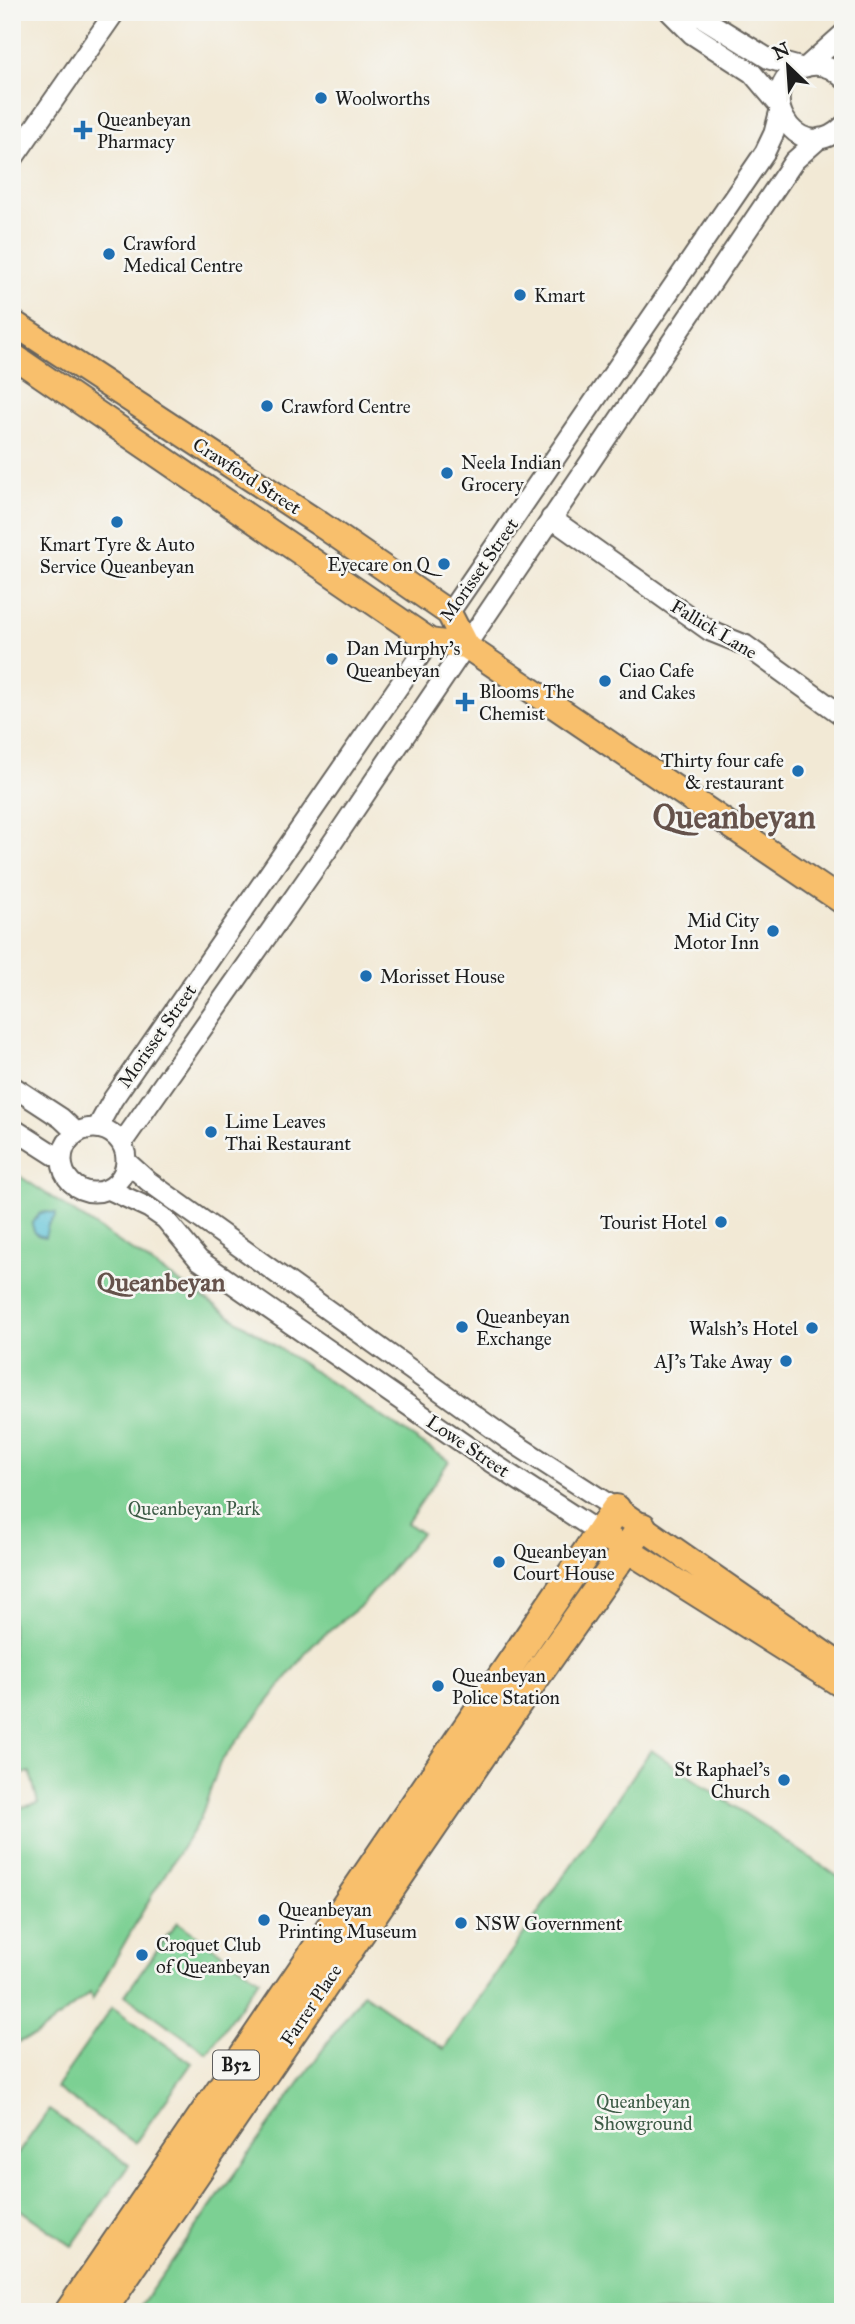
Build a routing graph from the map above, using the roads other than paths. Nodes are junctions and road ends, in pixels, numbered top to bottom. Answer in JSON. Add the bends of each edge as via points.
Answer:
{"nodes":[{"id":1,"x":115,"y":12,"type":"edge"},
{"id":2,"x":670,"y":12,"type":"edge"},
{"id":3,"x":693,"y":12,"type":"edge"},
{"id":4,"x":843,"y":34,"type":"edge"},
{"id":5,"x":804,"y":67,"type":"junction"},
{"id":6,"x":843,"y":78,"type":"edge"},
{"id":7,"x":779,"y":108,"type":"junction"},
{"id":8,"x":843,"y":126,"type":"edge"},
{"id":9,"x":829,"y":139,"type":"edge"},
{"id":10,"x":12,"y":160,"type":"edge"},
{"id":11,"x":12,"y":322,"type":"edge"},
{"id":12,"x":12,"y":355,"type":"edge"},
{"id":13,"x":551,"y":518,"type":"junction"},
{"id":14,"x":449,"y":613,"type":"junction"},
{"id":15,"x":430,"y":641,"type":"junction"},
{"id":16,"x":466,"y":646,"type":"junction"},
{"id":17,"x":843,"y":716,"type":"edge"},
{"id":18,"x":843,"y":902,"type":"edge"},
{"id":19,"x":12,"y":1086,"type":"edge"},
{"id":20,"x":12,"y":1128,"type":"edge"},
{"id":21,"x":97,"y":1128,"type":"junction"},
{"id":22,"x":77,"y":1133,"type":"junction"},
{"id":23,"x":124,"y":1153,"type":"junction"},
{"id":24,"x":62,"y":1160,"type":"junction"},
{"id":25,"x":108,"y":1189,"type":"junction"},
{"id":26,"x":616,"y":1509,"type":"junction"},
{"id":27,"x":642,"y":1527,"type":"junction"},
{"id":28,"x":600,"y":1532,"type":"junction"},
{"id":29,"x":626,"y":1549,"type":"junction"},
{"id":30,"x":843,"y":1667,"type":"edge"},
{"id":31,"x":843,"y":1686,"type":"edge"},
{"id":32,"x":404,"y":1819,"type":"junction"},
{"id":33,"x":428,"y":1835,"type":"junction"},
{"id":34,"x":69,"y":2312,"type":"edge"},
{"id":35,"x":101,"y":2312,"type":"edge"}],
"edges":[{"from":1,"to":10,"type":"street"},
{"from":2,"to":7,"type":"street","via":[[692,34],[752,73]]},
{"from":3,"to":5,"type":"street","via":[[769,59]]},
{"from":4,"to":5,"type":"street"},
{"from":5,"to":6,"type":"street","via":[[826,67]]},
{"from":5,"to":7,"type":"street","name":"Morisset Street","via":[[786,80]]},
{"from":7,"to":9,"type":"street","via":[[784,121],[797,133]]},
{"from":7,"to":14,"type":"street","name":"Morisset Street","via":[[765,152]]},
{"from":8,"to":9,"type":"street","name":"Morisset Street"},
{"from":9,"to":13,"type":"street","name":"Morisset Street","via":[[794,161]]},
{"from":11,"to":14,"type":"main road","name":"Crawford Street"},
{"from":12,"to":15,"type":"main road","name":"Crawford Street"},
{"from":13,"to":16,"type":"street","name":"Morisset Street"},
{"from":13,"to":17,"type":"street","name":"Fallick Lane","via":[[710,631],[745,645]]},
{"from":14,"to":15,"type":"main road","name":"Morisset Street"},
{"from":14,"to":16,"type":"main road","name":"Crawford Street"},
{"from":15,"to":16,"type":"main road","name":"Crawford Street"},
{"from":15,"to":21,"type":"street","name":"Morisset Street"},
{"from":16,"to":18,"type":"main road","name":"Crawford Street"},
{"from":16,"to":23,"type":"street","name":"Morisset Street"},
{"from":19,"to":22,"type":"street"},
{"from":20,"to":24,"type":"street"},
{"from":21,"to":22,"type":"street"},
{"from":21,"to":23,"type":"street","via":[[112,1133]]},
{"from":22,"to":24,"type":"street","via":[[65,1147]]},
{"from":23,"to":25,"type":"street","via":[[121,1178]]},
{"from":23,"to":26,"type":"street","name":"Lowe Street","via":[[148,1181],[506,1438]]},
{"from":24,"to":25,"type":"street","via":[[68,1179],[76,1186],[85,1191]]},
{"from":25,"to":28,"type":"street","name":"Lowe Street","via":[[165,1219],[199,1260],[477,1453]]},
{"from":26,"to":27,"type":"main road","name":"Lowe Street"},
{"from":26,"to":28,"type":"highway","number":"B52"},
{"from":27,"to":29,"type":"highway","name":"Farrer Place","number":"B52"},
{"from":27,"to":30,"type":"main road","name":"Lowe Street"},
{"from":28,"to":29,"type":"main road","name":"Lowe Street"},
{"from":28,"to":32,"type":"highway","name":"Farrer Place","number":"B52"},
{"from":29,"to":31,"type":"main road","name":"Lowe Street"},
{"from":29,"to":33,"type":"highway","name":"Farrer Place","number":"B52"},
{"from":32,"to":33,"type":"highway"},
{"from":32,"to":34,"type":"highway","name":"Farrer Place","number":"B52"},
{"from":33,"to":35,"type":"highway","name":"Farrer Place","number":"B52"}]}
